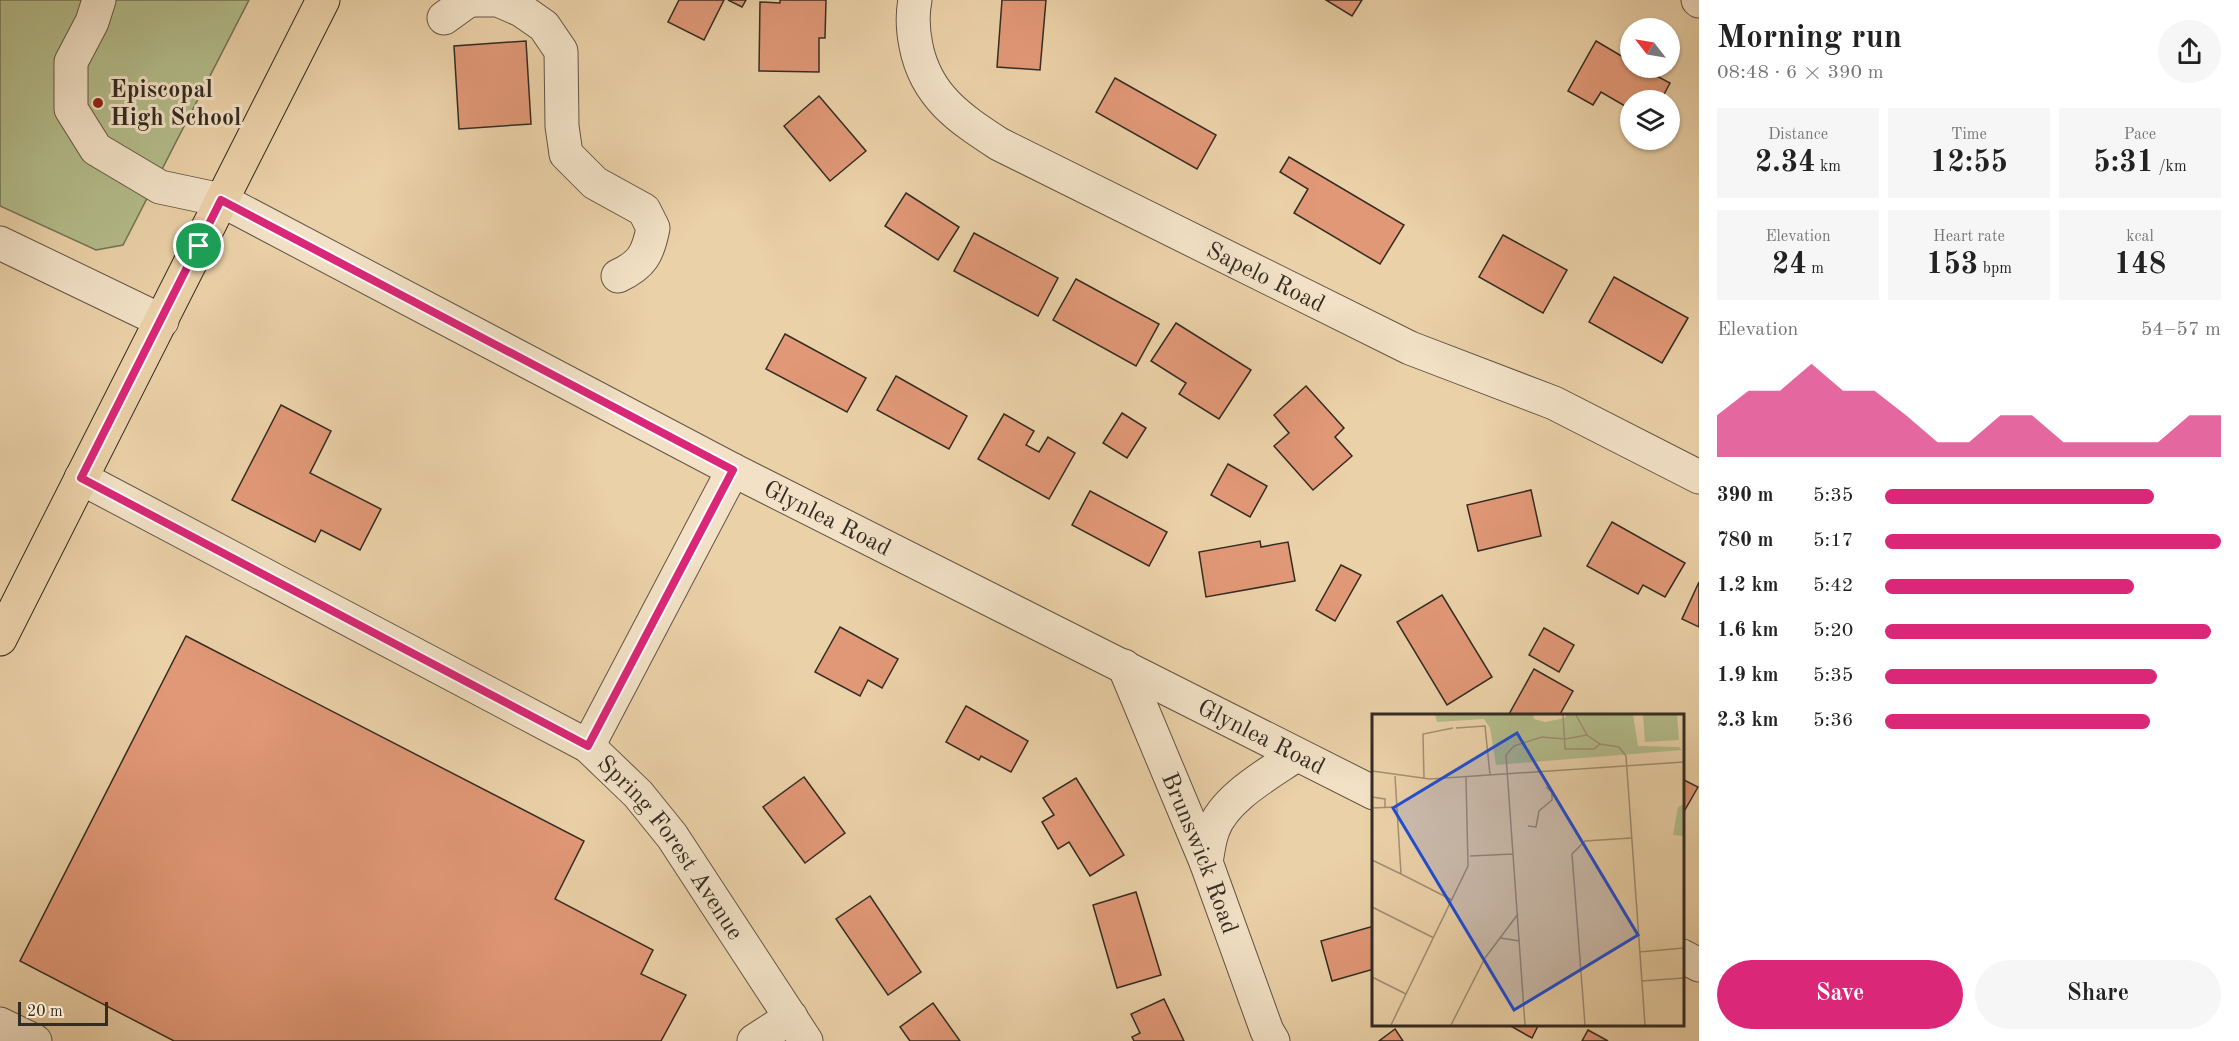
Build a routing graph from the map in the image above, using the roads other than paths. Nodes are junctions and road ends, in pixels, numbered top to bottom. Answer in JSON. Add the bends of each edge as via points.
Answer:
{"nodes":[{"id":1,"x":99,"y":0,"type":"edge"},
{"id":2,"x":323,"y":0,"type":"edge"},
{"id":3,"x":475,"y":0,"type":"edge"},
{"id":4,"x":915,"y":0,"type":"edge"},
{"id":5,"x":221,"y":200,"type":"junction"},
{"id":6,"x":0,"y":243,"type":"edge"},
{"id":7,"x":618,"y":276,"type":"dead end"},
{"id":8,"x":162,"y":321,"type":"junction"},
{"id":9,"x":733,"y":470,"type":"junction"},
{"id":10,"x":1699,"y":477,"type":"edge"},
{"id":11,"x":81,"y":478,"type":"junction"},
{"id":12,"x":0,"y":639,"type":"edge"},
{"id":13,"x":1124,"y":666,"type":"junction"},
{"id":14,"x":588,"y":746,"type":"junction"},
{"id":15,"x":1296,"y":755,"type":"junction"},
{"id":16,"x":1372,"y":792,"type":"edge"},
{"id":17,"x":1206,"y":862,"type":"junction"},
{"id":18,"x":1684,"y":957,"type":"edge"},
{"id":19,"x":1699,"y":965,"type":"edge"},
{"id":20,"x":1,"y":1028,"type":"edge"},
{"id":21,"x":799,"y":1029,"type":"edge"},
{"id":22,"x":35,"y":1041,"type":"edge"},
{"id":23,"x":753,"y":1041,"type":"edge"},
{"id":24,"x":1273,"y":1041,"type":"edge"}],
"edges":[{"from":1,"to":5,"type":"street","name":"Glynlea Road","via":[[71,62],[71,110],[96,149],[160,187]]},
{"from":2,"to":5,"type":"main road"},
{"from":3,"to":7,"type":"street","via":[[498,0],[544,26],[561,51],[566,154],[595,183],[644,210],[653,228],[649,249],[634,268]]},
{"from":4,"to":10,"type":"street","name":"Sapelo Road","via":[[913,33],[932,89],[950,109],[999,144],[1410,348],[1554,403]]},
{"from":5,"to":8,"type":"main road"},
{"from":5,"to":9,"type":"street","name":"Glynlea Road"},
{"from":6,"to":8,"type":"street"},
{"from":8,"to":11,"type":"main road"},
{"from":9,"to":13,"type":"street","name":"Glynlea Road"},
{"from":9,"to":14,"type":"street"},
{"from":11,"to":12,"type":"main road"},
{"from":11,"to":14,"type":"street","name":"Spring Forest Avenue"},
{"from":13,"to":15,"type":"street","name":"Glynlea Road"},
{"from":13,"to":17,"type":"street","name":"Brunswick Road"},
{"from":14,"to":21,"type":"street","name":"Spring Forest Avenue","via":[[638,794],[672,836]]},
{"from":15,"to":16,"type":"street","name":"Glynlea Road"},
{"from":15,"to":17,"type":"street","via":[[1227,807],[1213,829]]},
{"from":17,"to":24,"type":"street","name":"Brunswick Road"},
{"from":18,"to":19,"type":"street"},
{"from":20,"to":22,"type":"street"},
{"from":21,"to":23,"type":"street"}]}
